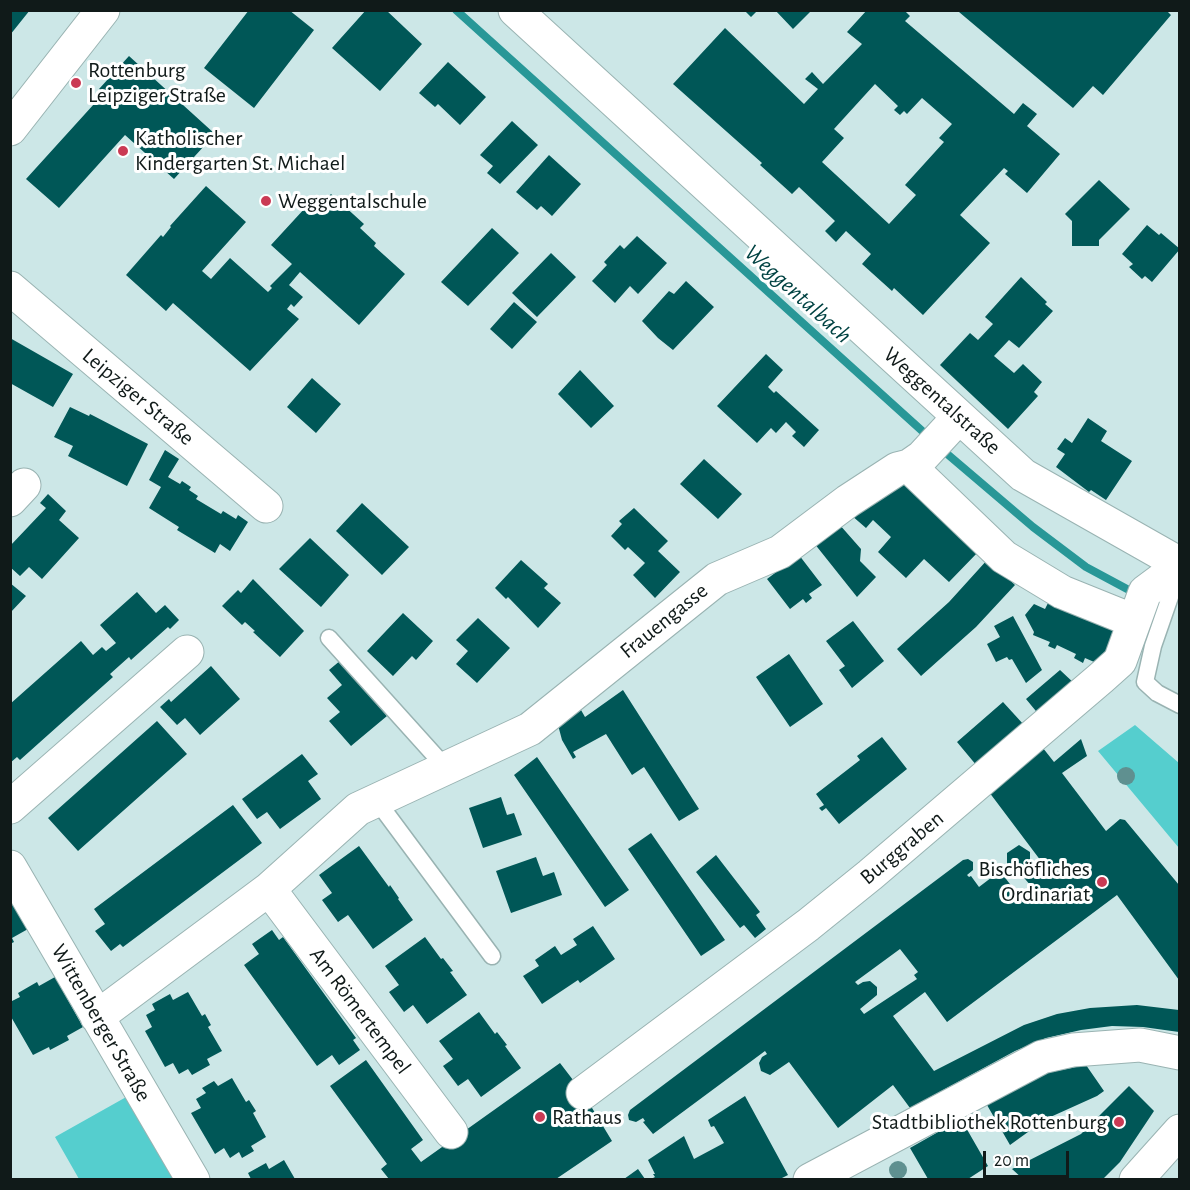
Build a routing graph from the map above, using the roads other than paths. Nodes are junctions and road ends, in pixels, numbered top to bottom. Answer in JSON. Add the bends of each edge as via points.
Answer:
{"nodes":[{"id":1,"x":103,"y":10,"type":"edge"},
{"id":2,"x":515,"y":10,"type":"edge"},
{"id":3,"x":10,"y":129,"type":"edge"},
{"id":4,"x":10,"y":288,"type":"edge"},
{"id":5,"x":953,"y":424,"type":"junction"},
{"id":6,"x":916,"y":461,"type":"junction"},
{"id":7,"x":266,"y":506,"type":"dead end"},
{"id":8,"x":1179,"y":567,"type":"edge"},
{"id":9,"x":1173,"y":610,"type":"edge"},
{"id":10,"x":1134,"y":621,"type":"junction"},
{"id":11,"x":329,"y":638,"type":"dead end"},
{"id":12,"x":187,"y":652,"type":"dead end"},
{"id":13,"x":1179,"y":705,"type":"edge"},
{"id":14,"x":447,"y":769,"type":"junction"},
{"id":15,"x":367,"y":805,"type":"junction"},
{"id":16,"x":10,"y":807,"type":"edge"},
{"id":17,"x":10,"y":867,"type":"edge"},
{"id":18,"x":269,"y":889,"type":"junction"},
{"id":19,"x":492,"y":956,"type":"dead end"},
{"id":20,"x":97,"y":1017,"type":"junction"},
{"id":21,"x":1179,"y":1053,"type":"edge"},
{"id":22,"x":582,"y":1093,"type":"dead end"},
{"id":23,"x":1179,"y":1131,"type":"edge"},
{"id":24,"x":451,"y":1132,"type":"dead end"},
{"id":25,"x":193,"y":1179,"type":"edge"},
{"id":26,"x":810,"y":1179,"type":"edge"},
{"id":27,"x":1136,"y":1179,"type":"edge"}],
"edges":[{"from":1,"to":3,"type":"street"},
{"from":2,"to":5,"type":"street","name":"Weggentalstraße"},
{"from":4,"to":7,"type":"street","name":"Leipziger Straße"},
{"from":5,"to":6,"type":"street","name":"Frauengasse"},
{"from":5,"to":8,"type":"street","name":"Weggentalstraße","via":[[1023,475]]},
{"from":6,"to":10,"type":"street","via":[[1004,557],[1062,592]]},
{"from":6,"to":14,"type":"street","name":"Frauengasse","via":[[848,501],[780,552],[717,579],[530,729]]},
{"from":8,"to":9,"type":"lane"},
{"from":8,"to":10,"type":"street","name":"Burggraben","via":[[1145,592]]},
{"from":9,"to":13,"type":"lane","via":[[1153,646],[1145,682]]},
{"from":10,"to":22,"type":"street","name":"Burggraben","via":[[1120,661],[930,826],[808,925]]},
{"from":11,"to":14,"type":"lane"},
{"from":12,"to":16,"type":"street"},
{"from":14,"to":15,"type":"street","name":"Frauengasse"},
{"from":15,"to":18,"type":"street"},
{"from":15,"to":19,"type":"lane"},
{"from":17,"to":20,"type":"street","name":"Wittenberger Straße"},
{"from":18,"to":20,"type":"street"},
{"from":18,"to":24,"type":"street","name":"Am Römertempel"},
{"from":20,"to":25,"type":"street","name":"Wittenberger Straße"},
{"from":21,"to":26,"type":"street","via":[[1140,1045],[1073,1050],[1042,1057]]},
{"from":23,"to":27,"type":"street"}]}
